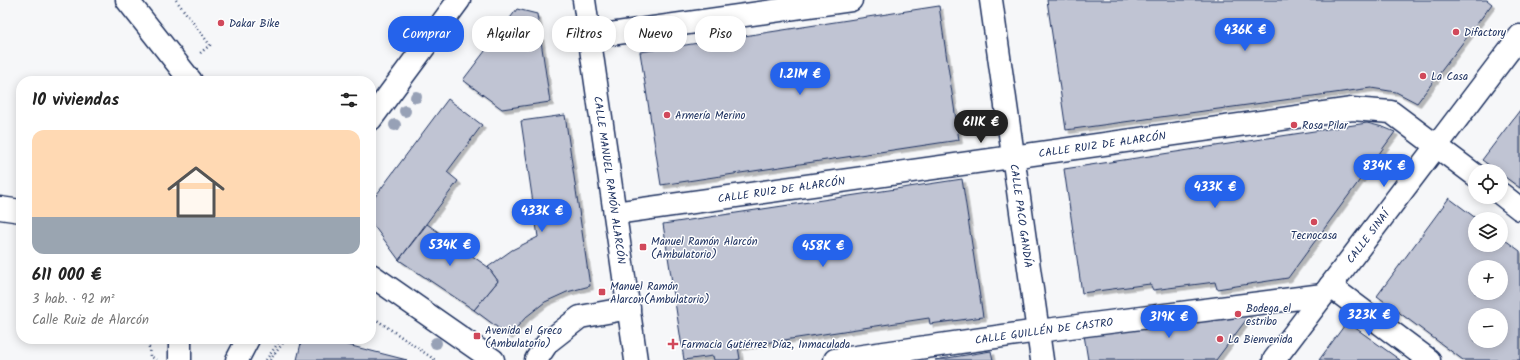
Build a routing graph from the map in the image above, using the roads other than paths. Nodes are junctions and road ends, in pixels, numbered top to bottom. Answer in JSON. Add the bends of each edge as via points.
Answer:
{"nodes":[{"id":1,"x":127,"y":0,"type":"edge"},
{"id":2,"x":459,"y":0,"type":"edge"},
{"id":3,"x":584,"y":0,"type":"edge"},
{"id":4,"x":850,"y":0,"type":"edge"},
{"id":5,"x":991,"y":0,"type":"edge"},
{"id":6,"x":586,"y":16,"type":"edge"},
{"id":7,"x":616,"y":32,"type":"edge"},
{"id":8,"x":1520,"y":36,"type":"edge"},
{"id":9,"x":591,"y":52,"type":"edge"},
{"id":10,"x":186,"y":76,"type":"edge"},
{"id":11,"x":376,"y":112,"type":"edge"},
{"id":12,"x":1437,"y":146,"type":"junction"},
{"id":13,"x":1013,"y":157,"type":"junction"},
{"id":14,"x":1468,"y":170,"type":"edge"},
{"id":15,"x":1508,"y":200,"type":"edge"},
{"id":16,"x":0,"y":208,"type":"edge"},
{"id":17,"x":1520,"y":209,"type":"edge"},
{"id":18,"x":16,"y":210,"type":"edge"},
{"id":19,"x":615,"y":213,"type":"junction"},
{"id":20,"x":376,"y":279,"type":"edge"},
{"id":21,"x":1327,"y":291,"type":"junction"},
{"id":22,"x":629,"y":308,"type":"junction"},
{"id":23,"x":1038,"y":331,"type":"junction"},
{"id":24,"x":180,"y":344,"type":"edge"},
{"id":25,"x":245,"y":344,"type":"edge"},
{"id":26,"x":180,"y":360,"type":"edge"},
{"id":27,"x":237,"y":360,"type":"edge"},
{"id":28,"x":494,"y":360,"type":"edge"},
{"id":29,"x":536,"y":360,"type":"edge"},
{"id":30,"x":636,"y":360,"type":"edge"},
{"id":31,"x":836,"y":360,"type":"edge"},
{"id":32,"x":1042,"y":360,"type":"edge"},
{"id":33,"x":1274,"y":360,"type":"edge"},
{"id":34,"x":1429,"y":360,"type":"edge"}],
"edges":[{"from":1,"to":10,"type":"street"},
{"from":2,"to":11,"type":"street"},
{"from":3,"to":6,"type":"street","name":"CALLE MANUEL RAMÓN ALARCÓN"},
{"from":4,"to":7,"type":"street"},
{"from":5,"to":13,"type":"street","name":"CALLE PACO GANDÍA"},
{"from":8,"to":12,"type":"street","name":"CALLE SINAÍ"},
{"from":9,"to":19,"type":"street","name":"CALLE MANUEL RAMÓN ALARCÓN"},
{"from":12,"to":13,"type":"street","name":"CALLE RUIZ DE ALARCÓN","via":[[1391,112],[1352,110]]},
{"from":12,"to":14,"type":"street","name":"CALLE RUIZ DE ALARCÓN"},
{"from":12,"to":21,"type":"street","name":"CALLE SINAÍ"},
{"from":13,"to":19,"type":"street","name":"CALLE RUIZ DE ALARCÓN"},
{"from":13,"to":23,"type":"street","name":"CALLE PACO GANDÍA"},
{"from":15,"to":17,"type":"street"},
{"from":16,"to":18,"type":"street"},
{"from":19,"to":22,"type":"street","name":"CALLE MANUEL RAMÓN ALARCÓN"},
{"from":20,"to":28,"type":"street"},
{"from":21,"to":23,"type":"street","name":"CALLE GUILLÉN DE CASTRO"},
{"from":21,"to":33,"type":"street","name":"CALLE SINAÍ"},
{"from":21,"to":34,"type":"street"},
{"from":22,"to":29,"type":"street","via":[[580,317],[548,342]]},
{"from":22,"to":30,"type":"street","name":"CALLE MANUEL RAMÓN ALARCÓN"},
{"from":23,"to":31,"type":"street","name":"CALLE GUILLÉN DE CASTRO"},
{"from":23,"to":32,"type":"street","name":"CALLE PACO GANDÍA"},
{"from":24,"to":26,"type":"street"},
{"from":25,"to":27,"type":"street"}]}
